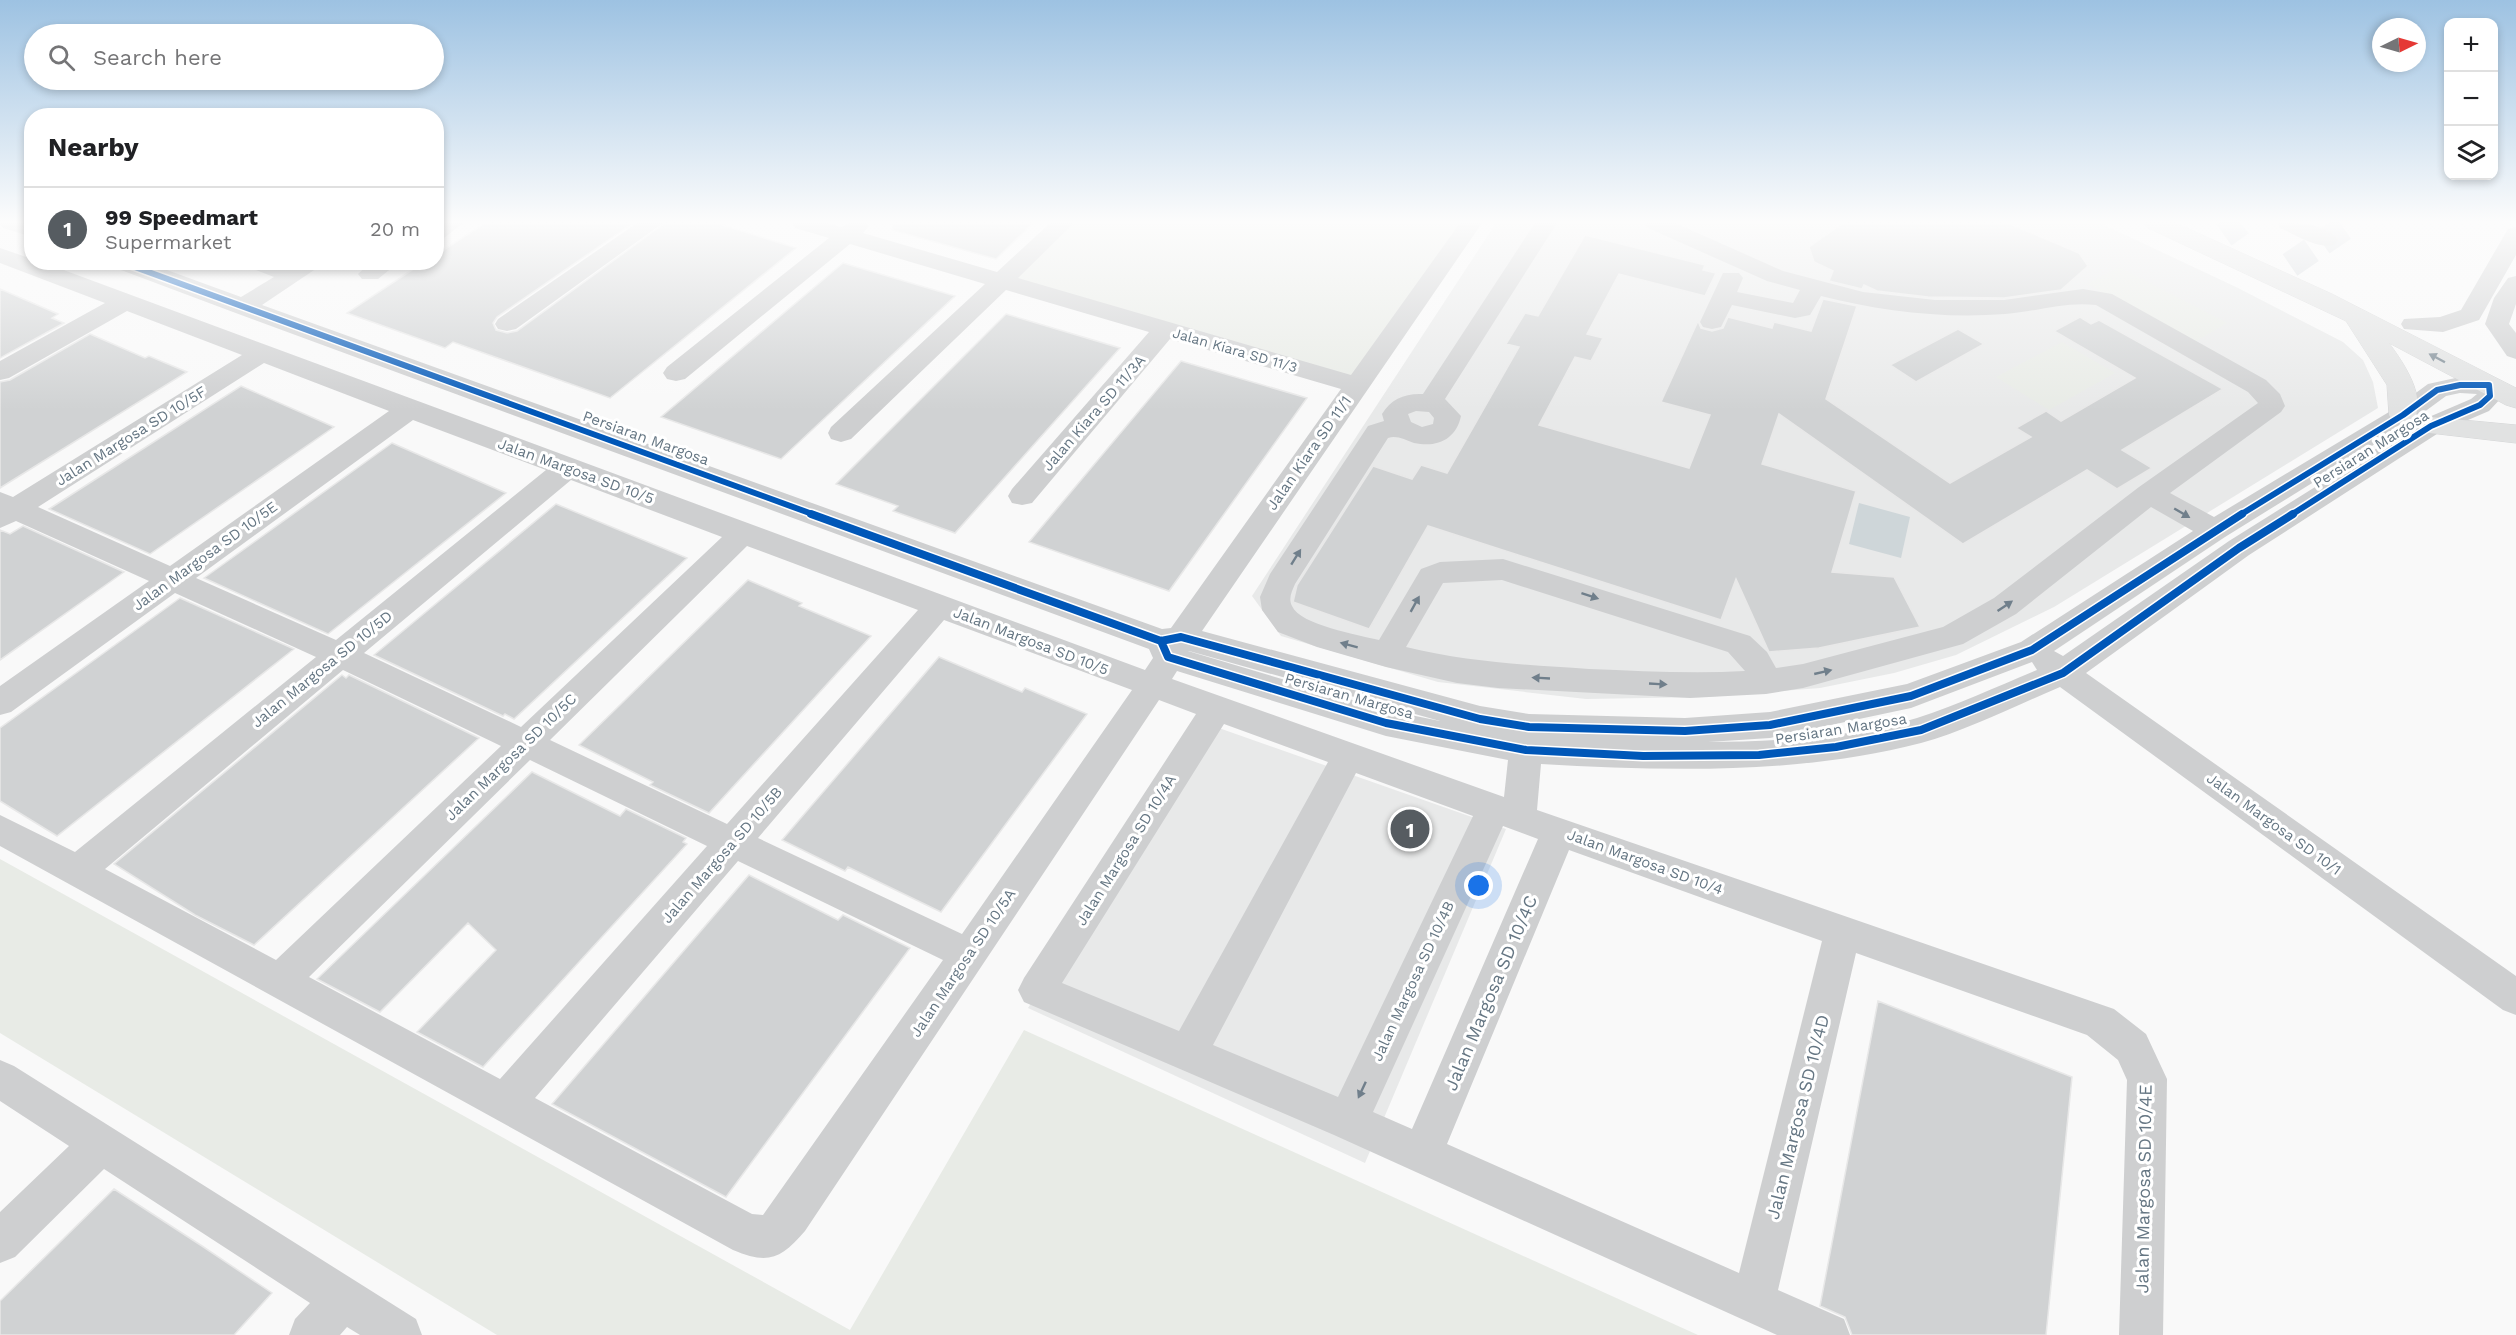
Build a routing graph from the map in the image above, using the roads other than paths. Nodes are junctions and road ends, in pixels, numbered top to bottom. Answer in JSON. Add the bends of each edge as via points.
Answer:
{"nodes":[{"id":1,"x":81,"y":285,"type":"edge"},
{"id":2,"x":183,"y":285,"type":"edge"},
{"id":3,"x":278,"y":285,"type":"edge"},
{"id":4,"x":563,"y":285,"type":"edge"},
{"id":5,"x":784,"y":285,"type":"edge"},
{"id":6,"x":996,"y":285,"type":"edge"},
{"id":7,"x":1016,"y":285,"type":"edge"},
{"id":8,"x":1427,"y":285,"type":"edge"},
{"id":9,"x":1506,"y":285,"type":"edge"},
{"id":10,"x":1728,"y":285,"type":"edge"},
{"id":11,"x":2291,"y":285,"type":"edge"},
{"id":12,"x":2331,"y":285,"type":"edge"},
{"id":13,"x":2487,"y":285,"type":"edge"},
{"id":14,"x":2514,"y":285,"type":"edge"},
{"id":15,"x":1814,"y":286,"type":"joint"},
{"id":16,"x":1723,"y":296,"type":"junction"},
{"id":17,"x":125,"y":302,"type":"junction"},
{"id":18,"x":242,"y":307,"type":"junction"},
{"id":19,"x":2351,"y":313,"type":"junction"},
{"id":20,"x":1712,"y":322,"type":"dead end"},
{"id":21,"x":507,"y":324,"type":"dead end"},
{"id":22,"x":2413,"y":324,"type":"junction"},
{"id":23,"x":1165,"y":329,"type":"junction"},
{"id":24,"x":2466,"y":350,"type":"junction"},
{"id":25,"x":2516,"y":351,"type":"edge"},
{"id":26,"x":261,"y":354,"type":"junction"},
{"id":27,"x":0,"y":372,"type":"edge"},
{"id":28,"x":676,"y":373,"type":"dead end"},
{"id":29,"x":2516,"y":375,"type":"edge"},
{"id":30,"x":1356,"y":385,"type":"junction"},
{"id":31,"x":2489,"y":386,"type":"junction"},
{"id":32,"x":2516,"y":389,"type":"edge"},
{"id":33,"x":2516,"y":399,"type":"edge"},
{"id":34,"x":410,"y":409,"type":"junction"},
{"id":35,"x":2403,"y":415,"type":"junction"},
{"id":36,"x":2431,"y":426,"type":"junction"},
{"id":37,"x":841,"y":433,"type":"dead end"},
{"id":38,"x":2516,"y":434,"type":"edge"},
{"id":39,"x":567,"y":468,"type":"junction"},
{"id":40,"x":2149,"y":494,"type":"junction"},
{"id":41,"x":1022,"y":496,"type":"dead end"},
{"id":42,"x":5,"y":510,"type":"edge"},
{"id":43,"x":2215,"y":530,"type":"junction"},
{"id":44,"x":743,"y":533,"type":"junction"},
{"id":45,"x":172,"y":580,"type":"junction"},
{"id":46,"x":939,"y":606,"type":"junction"},
{"id":47,"x":2032,"y":650,"type":"junction"},
{"id":48,"x":340,"y":655,"type":"junction"},
{"id":49,"x":1165,"y":655,"type":"junction"},
{"id":50,"x":1386,"y":655,"type":"junction"},
{"id":51,"x":2063,"y":673,"type":"junction"},
{"id":52,"x":1599,"y":681,"type":"junction"},
{"id":53,"x":1766,"y":682,"type":"junction"},
{"id":54,"x":0,"y":703,"type":"edge"},
{"id":55,"x":1216,"y":709,"type":"junction"},
{"id":56,"x":1611,"y":730,"type":"junction"},
{"id":57,"x":1527,"y":739,"type":"junction"},
{"id":58,"x":525,"y":743,"type":"junction"},
{"id":59,"x":1348,"y":756,"type":"junction"},
{"id":60,"x":1506,"y":813,"type":"junction"},
{"id":61,"x":0,"y":830,"type":"edge"},
{"id":62,"x":1559,"y":832,"type":"junction"},
{"id":63,"x":733,"y":842,"type":"junction"},
{"id":64,"x":76,"y":871,"type":"junction"},
{"id":65,"x":1842,"y":933,"type":"junction"},
{"id":66,"x":969,"y":955,"type":"junction"},
{"id":67,"x":279,"y":981,"type":"junction"},
{"id":68,"x":2516,"y":998,"type":"edge"},
{"id":69,"x":2132,"y":1047,"type":"joint"},
{"id":70,"x":1188,"y":1054,"type":"junction"},
{"id":71,"x":0,"y":1079,"type":"edge"},
{"id":72,"x":504,"y":1104,"type":"junction"},
{"id":73,"x":1348,"y":1121,"type":"junction"},
{"id":74,"x":102,"y":1143,"type":"junction"},
{"id":75,"x":1422,"y":1154,"type":"junction"},
{"id":76,"x":0,"y":1242,"type":"edge"},
{"id":77,"x":343,"y":1298,"type":"junction"},
{"id":78,"x":1754,"y":1301,"type":"junction"},
{"id":79,"x":311,"y":1335,"type":"edge"},
{"id":80,"x":400,"y":1335,"type":"edge"},
{"id":81,"x":1828,"y":1335,"type":"edge"},
{"id":82,"x":2141,"y":1335,"type":"edge"}],
"edges":[{"from":1,"to":17,"type":"street","name":"Jalan Margosa SD 10/5"},
{"from":2,"to":18,"type":"street","name":"Persiaran Margosa"},
{"from":3,"to":18,"type":"street"},
{"from":4,"to":21,"type":"street"},
{"from":5,"to":28,"type":"street"},
{"from":6,"to":37,"type":"street"},
{"from":7,"to":23,"type":"street","name":"Jalan Kiara SD 11/3"},
{"from":8,"to":30,"type":"street","name":"Jalan Kiara SD 11/1"},
{"from":50,"to":9,"type":"street","one_way":true,"via":[[1289,624],[1277,610],[1275,597],[1294,560],[1378,432],[1399,426],[1422,435],[1445,428],[1448,416],[1430,403]]},
{"from":10,"to":16,"type":"street"},
{"from":11,"to":19,"type":"main road"},
{"from":12,"to":22,"type":"main road"},
{"from":13,"to":22,"type":"street","via":[[2470,315],[2443,325]]},
{"from":14,"to":25,"type":"street","via":[[2497,324]]},
{"from":15,"to":16,"type":"street","via":[[1801,310],[1796,311]]},
{"from":15,"to":40,"type":"street","via":[[1862,299],[1935,307],[2004,307],[2073,296],[2093,297],[2113,303],[2271,400],[2268,411]]},
{"from":16,"to":20,"type":"street"},
{"from":17,"to":26,"type":"street","name":"Jalan Margosa SD 10/5"},
{"from":17,"to":27,"type":"street"},
{"from":18,"to":49,"type":"street","name":"Persiaran Margosa"},
{"from":31,"to":19,"type":"main road","one_way":true},
{"from":19,"to":35,"type":"main road","via":[[2401,385]]},
{"from":22,"to":24,"type":"main road"},
{"from":23,"to":30,"type":"street","name":"Jalan Kiara SD 11/3"},
{"from":23,"to":41,"type":"street","name":"Jalan Kiara SD 11/3A"},
{"from":24,"to":29,"type":"main road"},
{"from":24,"to":31,"type":"main road","via":[[2480,365]]},
{"from":26,"to":34,"type":"street","name":"Jalan Margosa SD 10/5"},
{"from":26,"to":42,"type":"street","name":"Jalan Margosa SD 10/5F"},
{"from":30,"to":49,"type":"street","name":"Jalan Kiara SD 11/1"},
{"from":31,"to":32,"type":"main road"},
{"from":31,"to":33,"type":"main road"},
{"from":31,"to":35,"type":"street","name":"Persiaran Margosa","via":[[2460,385],[2437,390]]},
{"from":31,"to":36,"type":"street","name":"Persiaran Margosa","via":[[2490,396],[2480,405]]},
{"from":34,"to":39,"type":"street","name":"Jalan Margosa SD 10/5"},
{"from":34,"to":45,"type":"street","name":"Jalan Margosa SD 10/5E"},
{"from":35,"to":43,"type":"street","name":"Persiaran Margosa"},
{"from":36,"to":38,"type":"main road"},
{"from":36,"to":51,"type":"street","name":"Persiaran Margosa","via":[[2239,548]]},
{"from":39,"to":44,"type":"street","name":"Jalan Margosa SD 10/5"},
{"from":39,"to":48,"type":"street","name":"Jalan Margosa SD 10/5D"},
{"from":40,"to":43,"type":"street","one_way":true},
{"from":53,"to":40,"type":"street","one_way":true,"via":[[1852,665],[1952,636],[2005,606]]},
{"from":42,"to":45,"type":"street"},
{"from":43,"to":47,"type":"street","name":"Persiaran Margosa"},
{"from":44,"to":46,"type":"street","name":"Jalan Margosa SD 10/5"},
{"from":44,"to":58,"type":"street","name":"Jalan Margosa SD 10/5C"},
{"from":45,"to":48,"type":"street"},
{"from":45,"to":54,"type":"street","name":"Jalan Margosa SD 10/5E"},
{"from":46,"to":49,"type":"street","name":"Jalan Margosa SD 10/5"},
{"from":46,"to":63,"type":"street","name":"Jalan Margosa SD 10/5B"},
{"from":47,"to":51,"type":"street","name":"Jalan Margosa SD 10/1"},
{"from":47,"to":56,"type":"street","name":"Persiaran Margosa","via":[[1911,696],[1849,711],[1760,725],[1685,731]]},
{"from":48,"to":58,"type":"street"},
{"from":48,"to":64,"type":"street","name":"Jalan Margosa SD 10/5D"},
{"from":49,"to":55,"type":"street","name":"Jalan Margosa SD 10/4"},
{"from":49,"to":57,"type":"street","name":"Persiaran Margosa","via":[[1386,723]]},
{"from":49,"to":66,"type":"street","name":"Jalan Margosa SD 10/5A"},
{"from":52,"to":50,"type":"street","one_way":true,"via":[[1477,674]]},
{"from":50,"to":53,"type":"street","one_way":true,"via":[[1432,576],[1496,568],[1739,644],[1756,660]]},
{"from":51,"to":57,"type":"street","name":"Persiaran Margosa","via":[[1921,730],[1836,747],[1747,755],[1643,756]]},
{"from":51,"to":68,"type":"street","name":"Jalan Margosa SD 10/1"},
{"from":52,"to":53,"type":"street","one_way":true,"via":[[1690,686]]},
{"from":52,"to":56,"type":"street"},
{"from":55,"to":59,"type":"street","name":"Jalan Margosa SD 10/4"},
{"from":55,"to":70,"type":"street","name":"Jalan Margosa SD 10/4A","via":[[1037,990]]},
{"from":56,"to":57,"type":"street","name":"Persiaran Margosa"},
{"from":57,"to":60,"type":"street","name":"Jalan Margosa SD 10/4B"},
{"from":58,"to":63,"type":"street"},
{"from":58,"to":67,"type":"street","name":"Jalan Margosa SD 10/5C"},
{"from":59,"to":60,"type":"street","name":"Jalan Margosa SD 10/4"},
{"from":59,"to":70,"type":"street"},
{"from":60,"to":62,"type":"street","name":"Jalan Margosa SD 10/4"},
{"from":60,"to":73,"type":"street","name":"Jalan Margosa SD 10/4B","one_way":true},
{"from":61,"to":64,"type":"street"},
{"from":62,"to":65,"type":"street","name":"Jalan Margosa SD 10/4"},
{"from":62,"to":75,"type":"street","name":"Jalan Margosa SD 10/4C"},
{"from":63,"to":66,"type":"street"},
{"from":63,"to":72,"type":"street","name":"Jalan Margosa SD 10/5B"},
{"from":64,"to":67,"type":"street"},
{"from":65,"to":69,"type":"street","name":"Jalan Margosa SD 10/4","via":[[2100,1022]]},
{"from":65,"to":78,"type":"street","name":"Jalan Margosa SD 10/4D"},
{"from":66,"to":72,"type":"street","name":"Jalan Margosa SD 10/5A","via":[[797,1207],[772,1237],[748,1235]]},
{"from":67,"to":72,"type":"street"},
{"from":69,"to":82,"type":"street","name":"Jalan Margosa SD 10/4E","via":[[2147,1079]]},
{"from":70,"to":73,"type":"street"},
{"from":71,"to":74,"type":"street"},
{"from":73,"to":75,"type":"street"},
{"from":74,"to":76,"type":"street"},
{"from":74,"to":77,"type":"street"},
{"from":75,"to":78,"type":"street"},
{"from":77,"to":79,"type":"street"},
{"from":77,"to":80,"type":"street"},
{"from":78,"to":81,"type":"street"}]}
